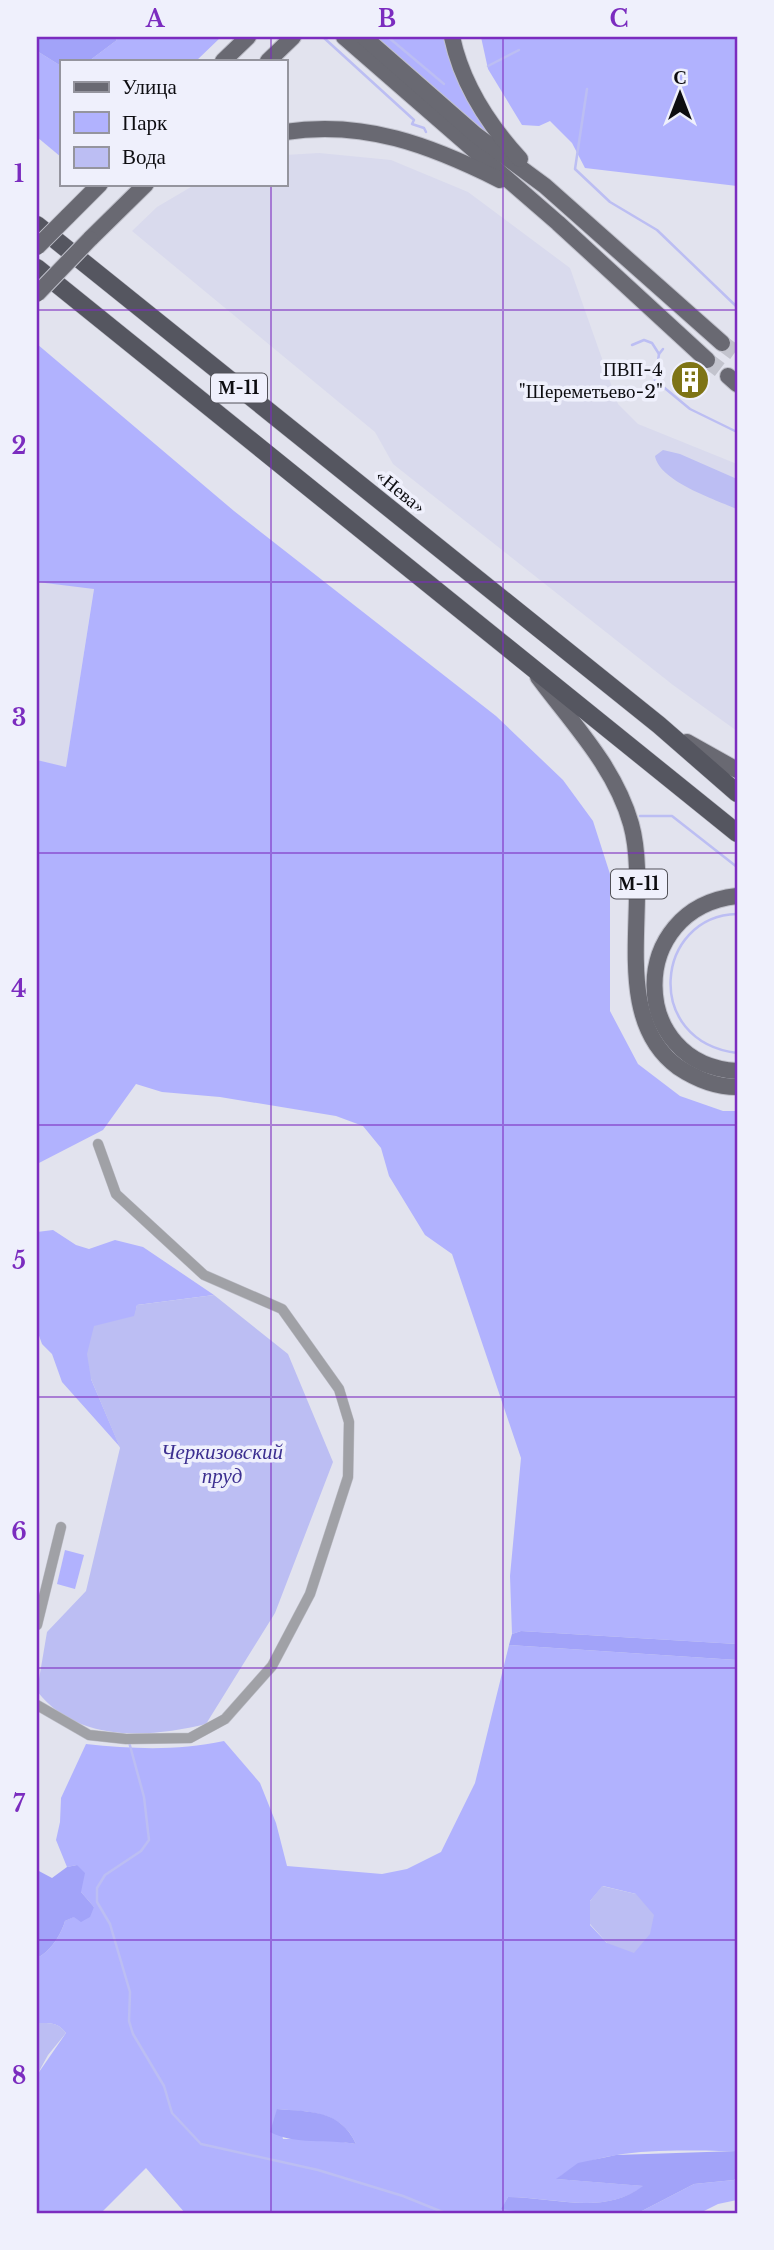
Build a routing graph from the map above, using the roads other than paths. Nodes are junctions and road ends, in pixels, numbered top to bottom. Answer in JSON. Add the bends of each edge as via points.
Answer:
{"nodes":[{"id":1,"x":248,"y":37,"type":"edge"},
{"id":2,"x":293,"y":37,"type":"edge"},
{"id":3,"x":344,"y":37,"type":"edge"},
{"id":4,"x":364,"y":37,"type":"edge"},
{"id":5,"x":452,"y":37,"type":"edge"},
{"id":6,"x":224,"y":60,"type":"edge"},
{"id":7,"x":269,"y":60,"type":"edge"},
{"id":8,"x":287,"y":132,"type":"edge"},
{"id":9,"x":98,"y":186,"type":"edge"},
{"id":10,"x":144,"y":186,"type":"edge"},
{"id":11,"x":155,"y":186,"type":"edge"},
{"id":12,"x":545,"y":187,"type":"junction"},
{"id":13,"x":521,"y":190,"type":"junction"},
{"id":14,"x":125,"y":206,"type":"junction"},
{"id":15,"x":37,"y":225,"type":"edge"},
{"id":16,"x":37,"y":247,"type":"edge"},
{"id":17,"x":37,"y":268,"type":"edge"},
{"id":18,"x":37,"y":294,"type":"edge"},
{"id":19,"x":722,"y":343,"type":"tunnel mouth"},
{"id":20,"x":708,"y":360,"type":"tunnel mouth"},
{"id":21,"x":523,"y":658,"type":"junction"},
{"id":22,"x":659,"y":725,"type":"junction"},
{"id":23,"x":737,"y":770,"type":"edge"},
{"id":24,"x":737,"y":793,"type":"edge"},
{"id":25,"x":737,"y":833,"type":"edge"},
{"id":26,"x":737,"y":896,"type":"edge"},
{"id":27,"x":737,"y":1071,"type":"edge"},
{"id":28,"x":737,"y":1087,"type":"edge"},
{"id":29,"x":97,"y":1144,"type":"dead end"},
{"id":30,"x":61,"y":1527,"type":"dead end"},
{"id":31,"x":37,"y":1625,"type":"edge"},
{"id":32,"x":37,"y":1705,"type":"edge"}],
"edges":[{"from":1,"to":6,"type":"main road"},
{"from":2,"to":7,"type":"main road"},
{"from":3,"to":13,"type":"main road"},
{"from":4,"to":12,"type":"main road","via":[[476,135]]},
{"from":5,"to":12,"type":"main road","via":[[459,65],[484,113]]},
{"from":8,"to":13,"type":"main road","via":[[336,128],[396,137],[433,148]]},
{"from":9,"to":16,"type":"main road","bridge":true},
{"from":10,"to":14,"type":"main road"},
{"from":11,"to":14,"type":"main road"},
{"from":12,"to":19,"type":"main road"},
{"from":13,"to":20,"type":"main road"},
{"from":14,"to":18,"type":"main road","bridge":true},
{"from":15,"to":22,"type":"highway","name":"«Нева»","number":"М-11"},
{"from":17,"to":21,"type":"highway","number":"М-11"},
{"from":21,"to":25,"type":"highway","number":"М-11"},
{"from":21,"to":28,"type":"main road","number":"М-11","via":[[601,760],[632,825],[638,864],[638,994],[647,1026],[664,1053],[689,1074]]},
{"from":22,"to":23,"type":"main road","number":"М-11"},
{"from":22,"to":24,"type":"highway","name":"«Нева»","number":"М-11"},
{"from":26,"to":27,"type":"main road","number":"М-11","via":[[708,903],[670,931],[657,959],[654,989],[661,1020],[680,1048],[706,1065]]},
{"from":29,"to":32,"type":"street","via":[[116,1194],[204,1275],[282,1309],[339,1389],[349,1422],[348,1477],[310,1594],[272,1666],[225,1719],[190,1738],[126,1740],[89,1735]]},
{"from":30,"to":31,"type":"street"}]}
